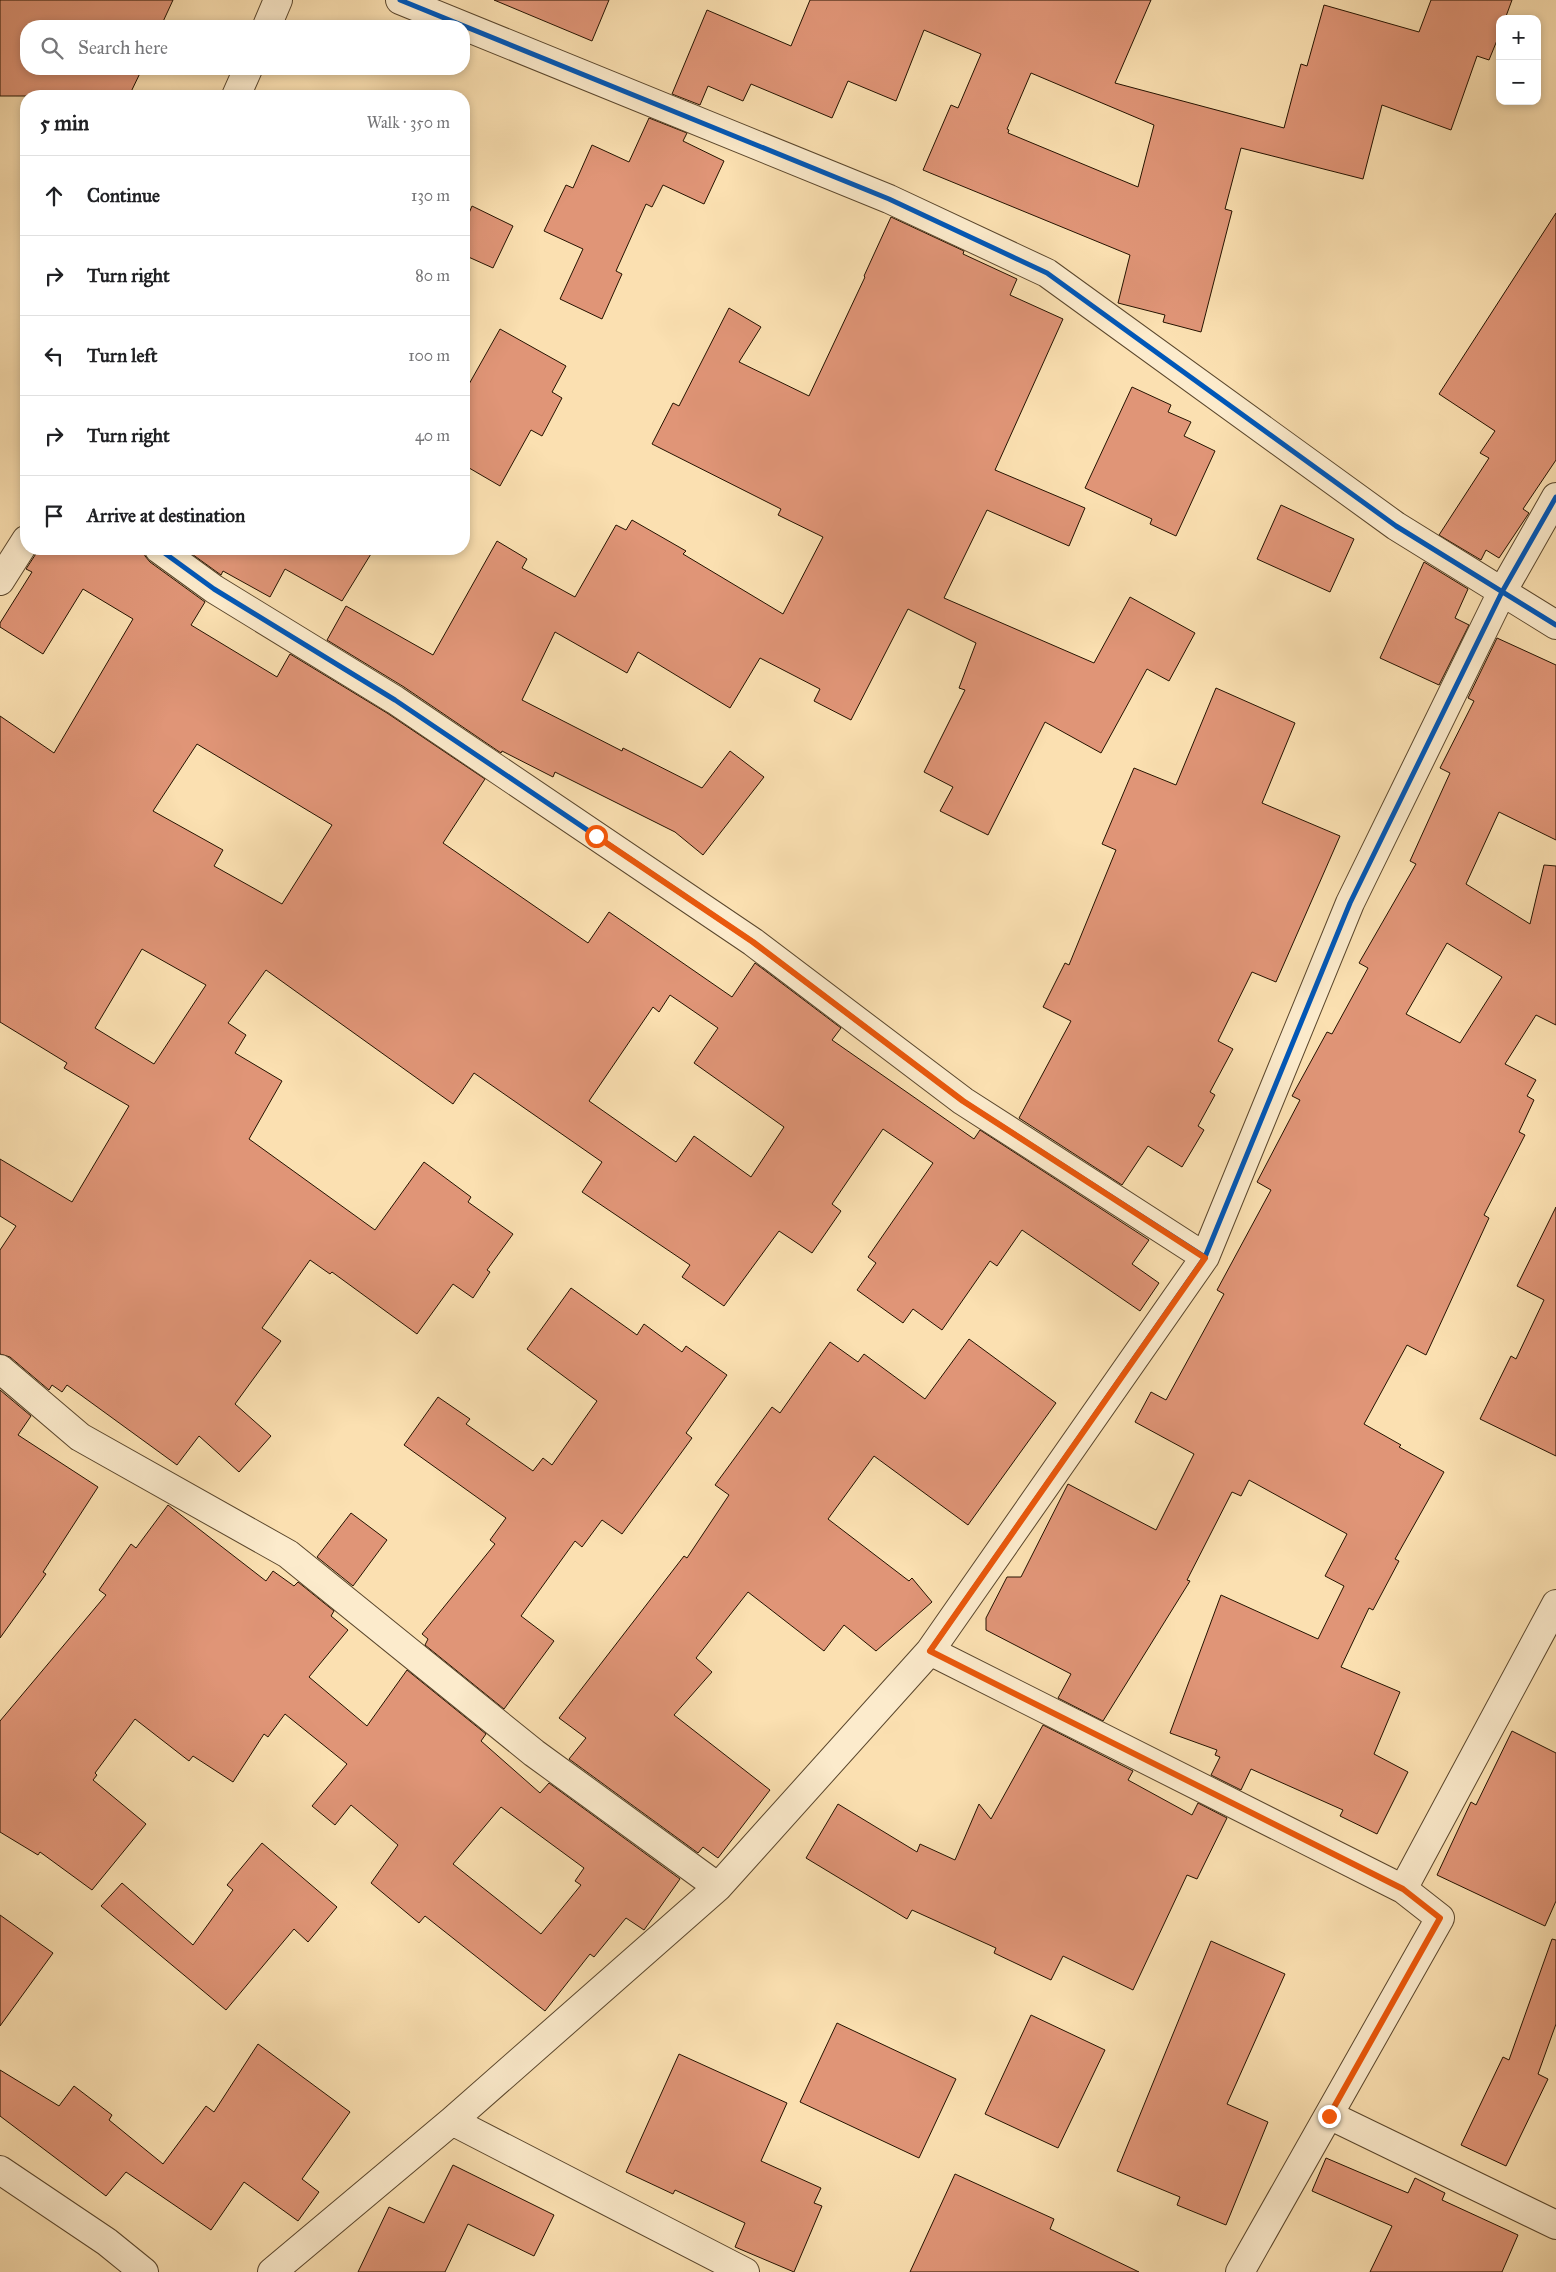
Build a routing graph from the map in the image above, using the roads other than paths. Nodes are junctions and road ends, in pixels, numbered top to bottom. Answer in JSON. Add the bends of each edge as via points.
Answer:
{"nodes":[{"id":1,"x":278,"y":0,"type":"edge"},
{"id":2,"x":400,"y":0,"type":"edge"},
{"id":3,"x":270,"y":20,"type":"edge"},
{"id":4,"x":449,"y":20,"type":"edge"},
{"id":5,"x":470,"y":28,"type":"edge"},
{"id":6,"x":245,"y":75,"type":"edge"},
{"id":7,"x":239,"y":90,"type":"edge"},
{"id":8,"x":1556,"y":497,"type":"edge"},
{"id":9,"x":20,"y":549,"type":"edge"},
{"id":10,"x":167,"y":555,"type":"edge"},
{"id":11,"x":0,"y":581,"type":"edge"},
{"id":12,"x":1502,"y":592,"type":"junction"},
{"id":13,"x":1556,"y":625,"type":"edge"},
{"id":14,"x":1205,"y":1258,"type":"junction"},
{"id":15,"x":0,"y":1369,"type":"edge"},
{"id":16,"x":1556,"y":1604,"type":"edge"},
{"id":17,"x":930,"y":1651,"type":"junction"},
{"id":18,"x":718,"y":1887,"type":"junction"},
{"id":19,"x":1403,"y":1889,"type":"junction"},
{"id":20,"x":1329,"y":2116,"type":"junction"},
{"id":21,"x":452,"y":2121,"type":"junction"},
{"id":22,"x":0,"y":2170,"type":"edge"},
{"id":23,"x":1556,"y":2225,"type":"edge"},
{"id":24,"x":144,"y":2272,"type":"edge"},
{"id":25,"x":272,"y":2272,"type":"edge"},
{"id":26,"x":746,"y":2272,"type":"edge"},
{"id":27,"x":1240,"y":2272,"type":"edge"}],
"edges":[{"from":1,"to":3,"type":"street"},
{"from":2,"to":4,"type":"street"},
{"from":5,"to":12,"type":"street","via":[[889,199],[1048,273],[1396,526]]},
{"from":6,"to":7,"type":"street"},
{"from":8,"to":12,"type":"street"},
{"from":9,"to":11,"type":"street"},
{"from":10,"to":14,"type":"street","via":[[214,589],[394,700],[745,936],[963,1101]]},
{"from":12,"to":13,"type":"street"},
{"from":12,"to":14,"type":"street","via":[[1350,903]]},
{"from":14,"to":17,"type":"street"},
{"from":15,"to":18,"type":"street","via":[[80,1437],[288,1554],[534,1753]]},
{"from":16,"to":19,"type":"street"},
{"from":17,"to":18,"type":"street"},
{"from":17,"to":19,"type":"street"},
{"from":18,"to":21,"type":"street"},
{"from":19,"to":20,"type":"street","via":[[1440,1918]]},
{"from":20,"to":23,"type":"street"},
{"from":20,"to":27,"type":"street"},
{"from":21,"to":25,"type":"street"},
{"from":21,"to":26,"type":"street"},
{"from":22,"to":24,"type":"street","via":[[107,2242]]}]}
